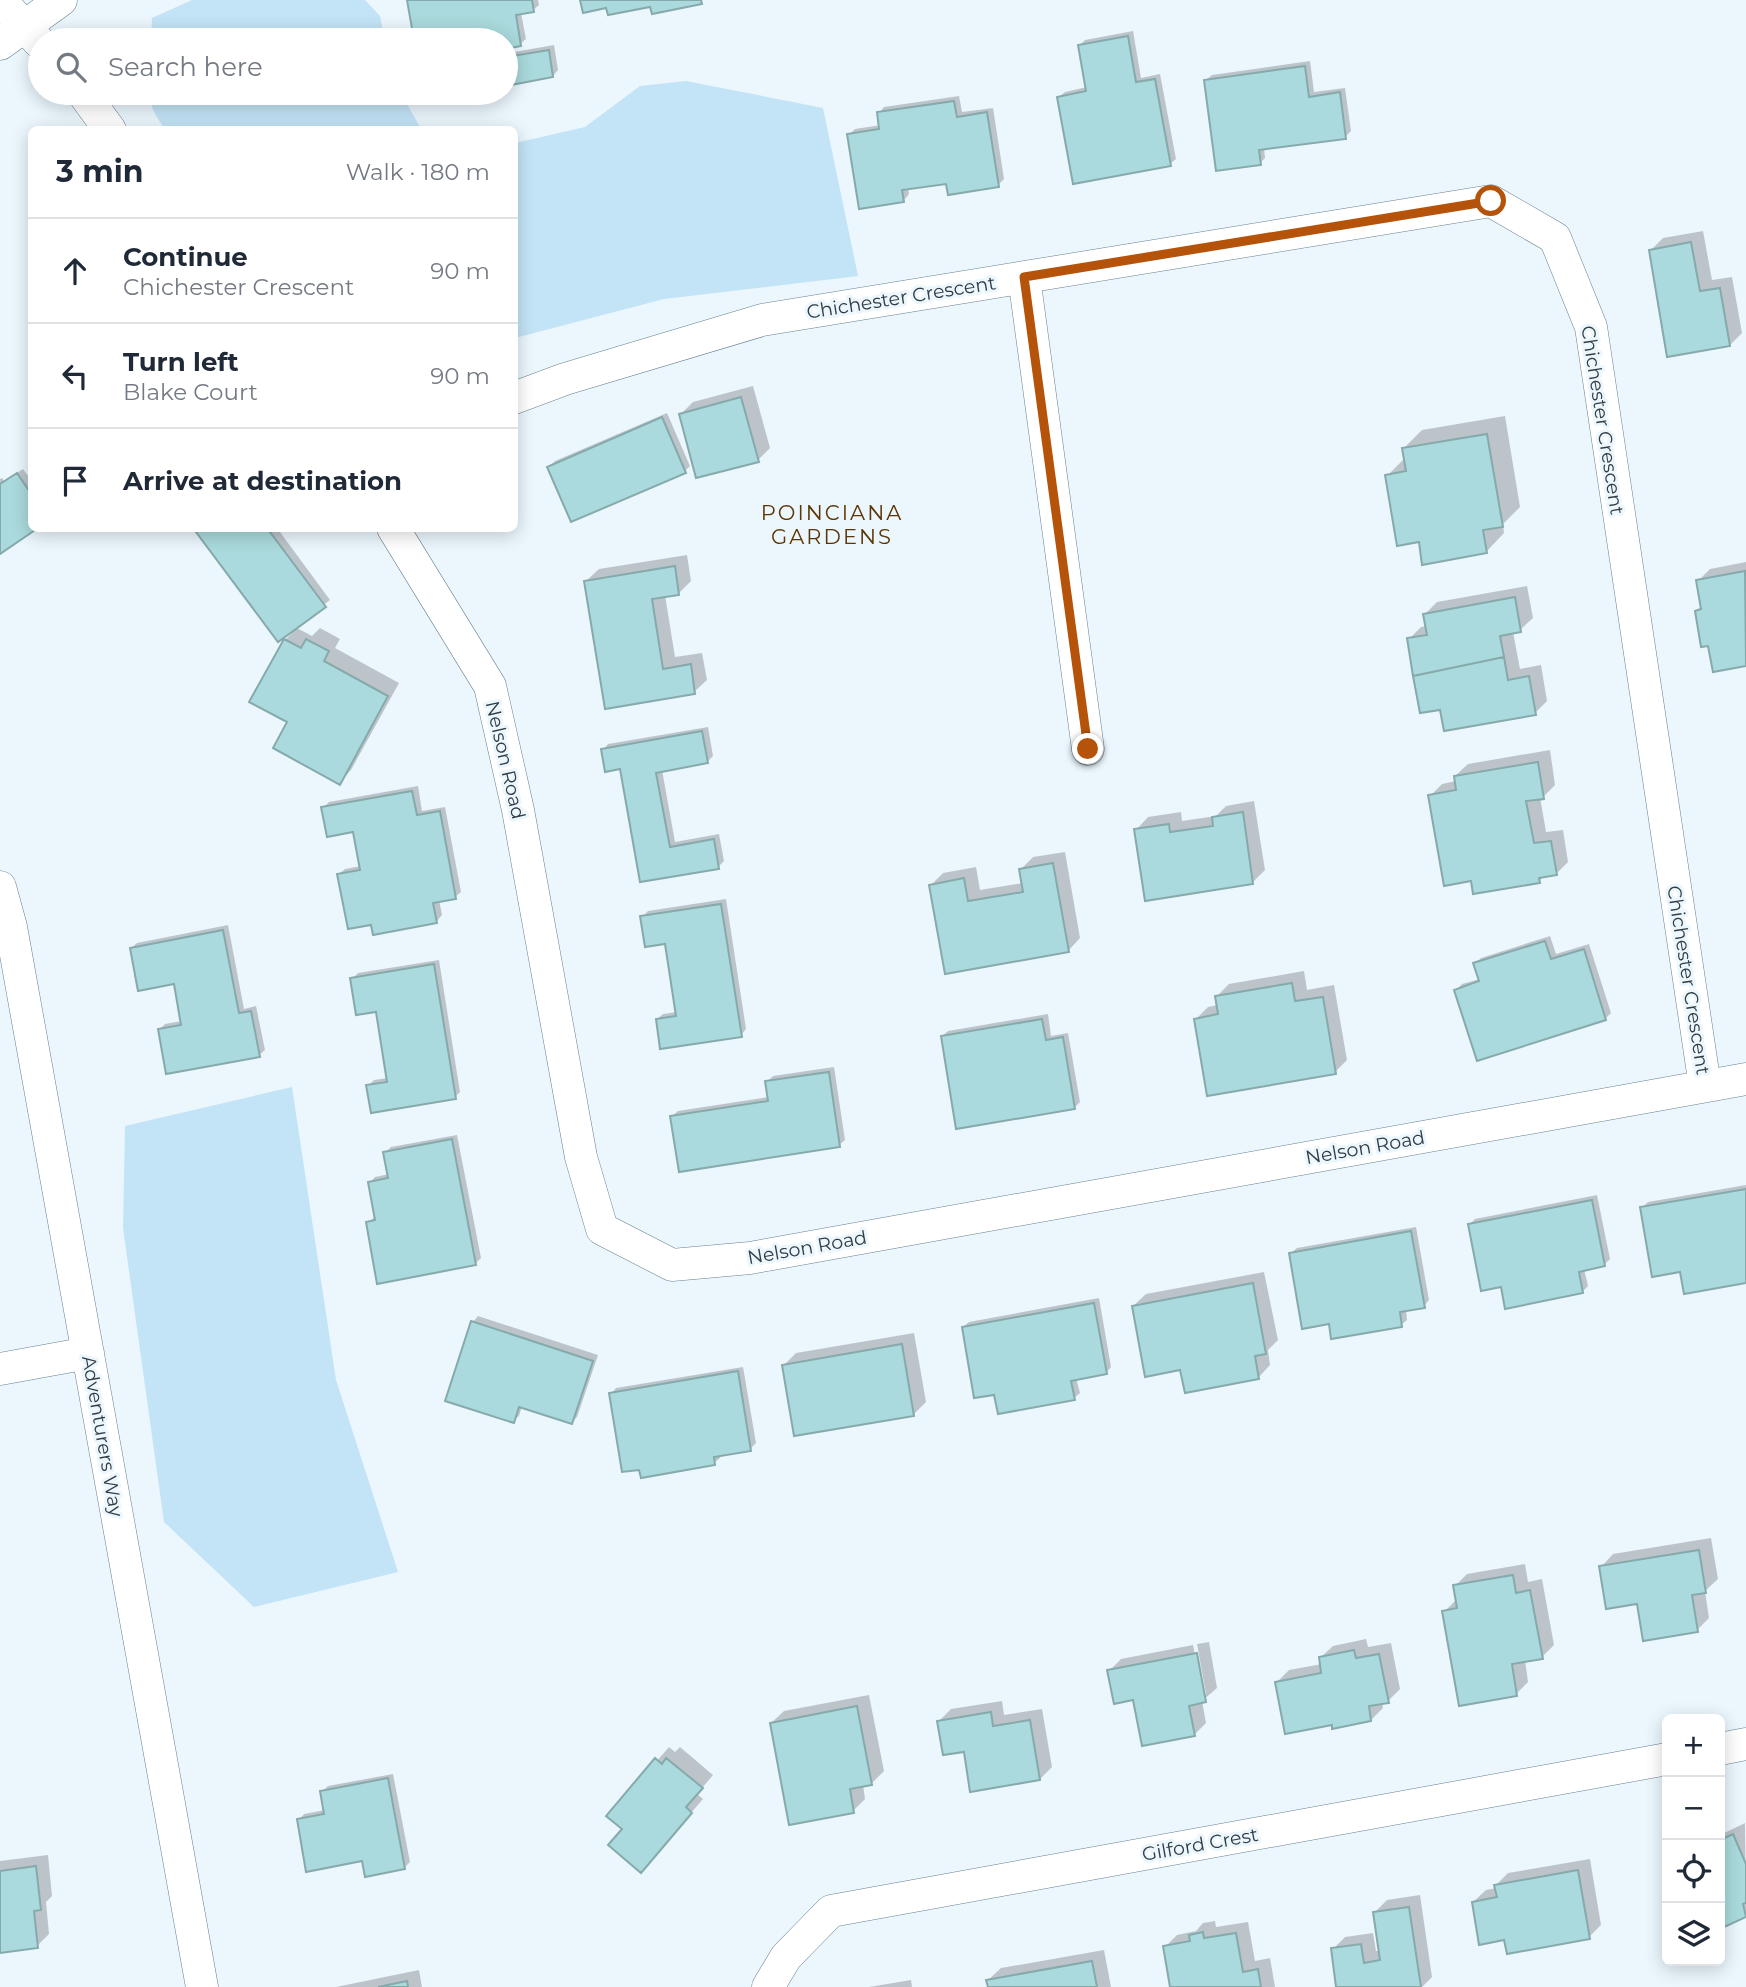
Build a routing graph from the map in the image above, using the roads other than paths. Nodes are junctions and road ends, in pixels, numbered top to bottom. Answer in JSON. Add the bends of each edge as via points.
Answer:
{"nodes":[{"id":1,"x":0,"y":0,"type":"edge"},
{"id":2,"x":61,"y":0,"type":"edge"},
{"id":3,"x":32,"y":28,"type":"edge"},
{"id":4,"x":21,"y":38,"type":"edge"},
{"id":5,"x":92,"y":105,"type":"edge"},
{"id":6,"x":107,"y":126,"type":"edge"},
{"id":7,"x":1024,"y":277,"type":"junction"},
{"id":8,"x":518,"y":397,"type":"edge"},
{"id":9,"x":395,"y":532,"type":"edge"},
{"id":10,"x":1088,"y":749,"type":"dead end"},
{"id":11,"x":0,"y":887,"type":"edge"},
{"id":12,"x":1746,"y":1079,"type":"edge"},
{"id":13,"x":1705,"y":1086,"type":"junction"},
{"id":14,"x":88,"y":1353,"type":"junction"},
{"id":15,"x":0,"y":1369,"type":"edge"},
{"id":16,"x":1746,"y":1745,"type":"edge"},
{"id":17,"x":1725,"y":1748,"type":"edge"},
{"id":18,"x":1662,"y":1760,"type":"edge"},
{"id":19,"x":202,"y":1987,"type":"edge"},
{"id":20,"x":768,"y":1987,"type":"edge"}],
"edges":[{"from":1,"to":4,"type":"street"},
{"from":2,"to":3,"type":"street"},
{"from":5,"to":6,"type":"street"},
{"from":7,"to":8,"type":"street","name":"Chichester Crescent","via":[[762,320]]},
{"from":7,"to":10,"type":"street"},
{"from":7,"to":13,"type":"street","name":"Chichester Crescent","via":[[1491,201],[1555,238],[1591,327]]},
{"from":9,"to":13,"type":"street","name":"Nelson Road","via":[[490,686],[518,810],[581,1157],[602,1229],[672,1265],[750,1258]]},
{"from":11,"to":14,"type":"street","name":"Adventurers Way"},
{"from":12,"to":13,"type":"street","name":"Nelson Road"},
{"from":14,"to":15,"type":"street"},
{"from":14,"to":19,"type":"street","name":"Adventurers Way"},
{"from":16,"to":17,"type":"street"},
{"from":18,"to":20,"type":"street","name":"Gilford Crest","via":[[831,1911],[786,1957]]}]}
